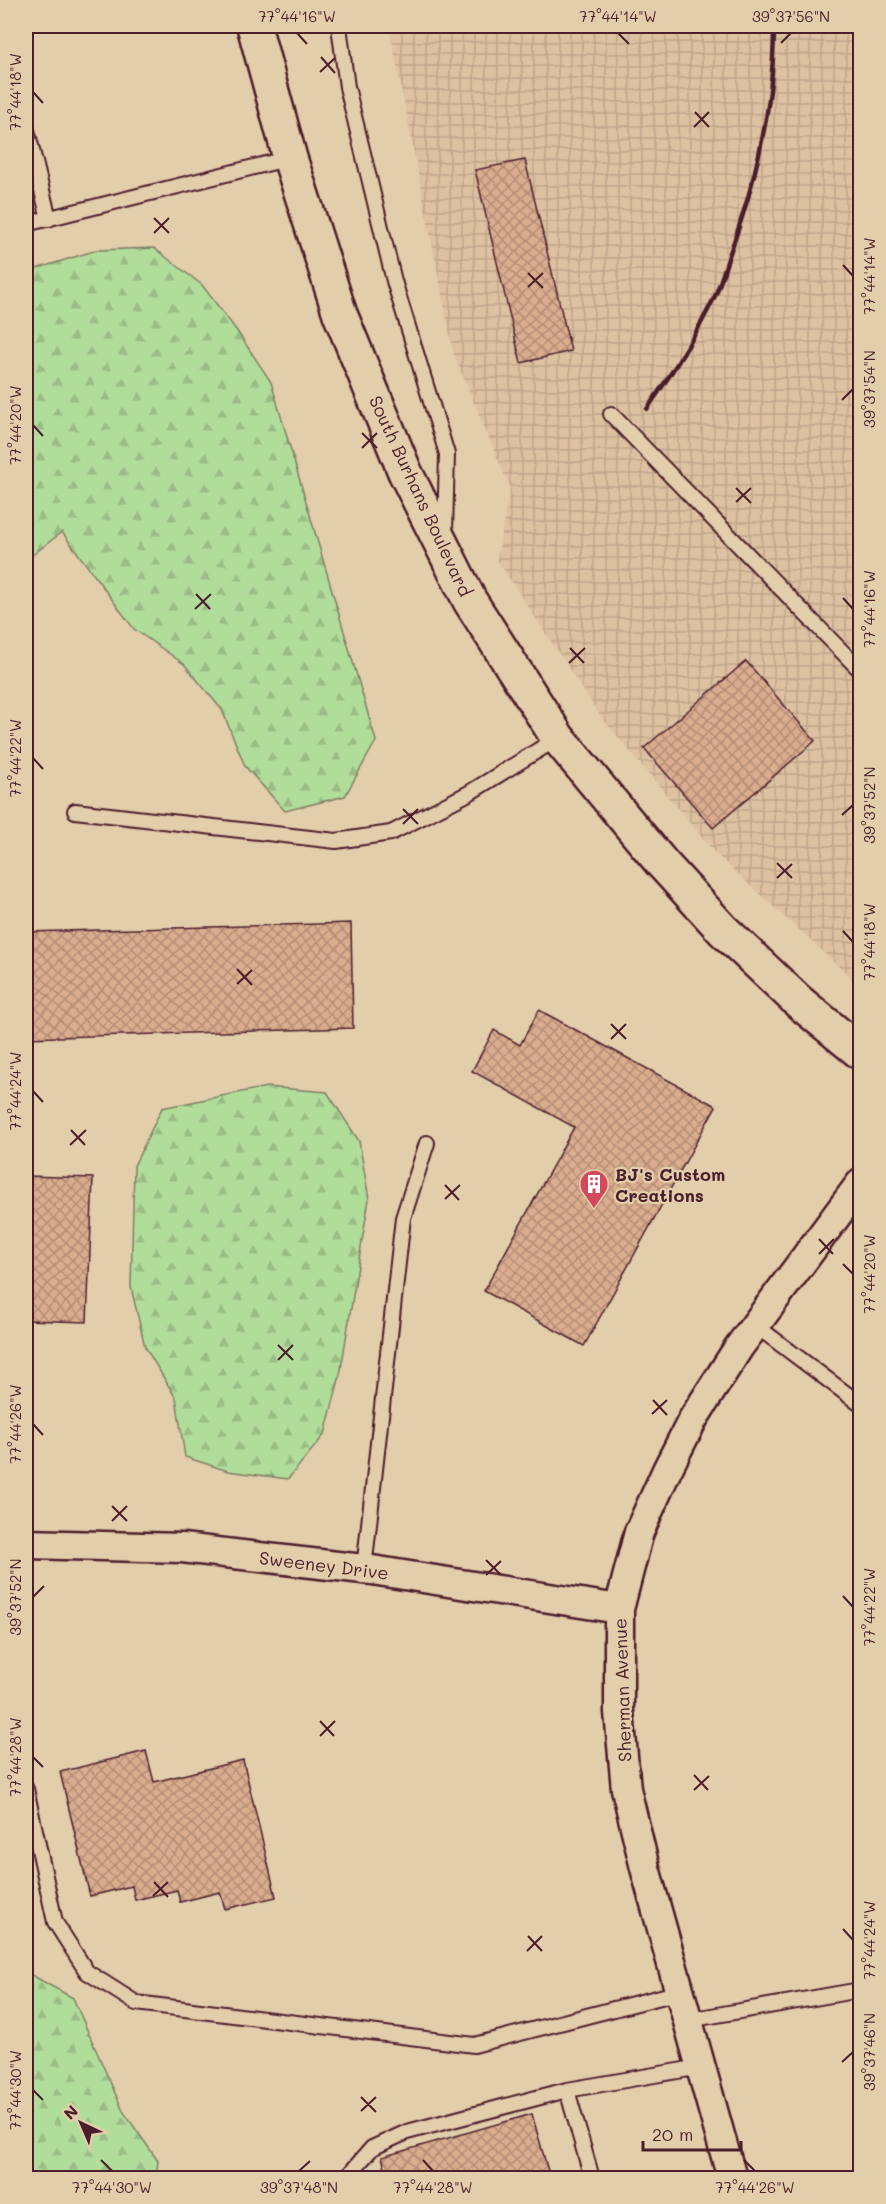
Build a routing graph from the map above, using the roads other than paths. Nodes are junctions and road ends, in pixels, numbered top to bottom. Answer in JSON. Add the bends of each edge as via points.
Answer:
{"nodes":[{"id":1,"x":254,"y":26,"type":"edge"},
{"id":2,"x":339,"y":26,"type":"edge"},
{"id":3,"x":26,"y":126,"type":"edge"},
{"id":4,"x":290,"y":158,"type":"junction"},
{"id":5,"x":49,"y":219,"type":"junction"},
{"id":6,"x":26,"y":224,"type":"edge"},
{"id":7,"x":611,"y":414,"type":"dead end"},
{"id":8,"x":444,"y":550,"type":"junction"},
{"id":9,"x":861,"y":670,"type":"edge"},
{"id":10,"x":558,"y":738,"type":"junction"},
{"id":11,"x":75,"y":811,"type":"dead end"},
{"id":12,"x":861,"y":1052,"type":"edge"},
{"id":13,"x":427,"y":1143,"type":"dead end"},
{"id":14,"x":861,"y":1184,"type":"edge"},
{"id":15,"x":755,"y":1325,"type":"junction"},
{"id":16,"x":861,"y":1404,"type":"edge"},
{"id":17,"x":26,"y":1544,"type":"edge"},
{"id":18,"x":364,"y":1569,"type":"junction"},
{"id":19,"x":620,"y":1609,"type":"junction"},
{"id":20,"x":26,"y":1789,"type":"edge"},
{"id":21,"x":861,"y":1990,"type":"edge"},
{"id":22,"x":680,"y":1992,"type":"junction"},
{"id":23,"x":688,"y":2020,"type":"junction"},
{"id":24,"x":701,"y":2067,"type":"junction"},
{"id":25,"x":567,"y":2090,"type":"junction"},
{"id":26,"x":346,"y":2178,"type":"edge"},
{"id":27,"x":592,"y":2178,"type":"edge"},
{"id":28,"x":732,"y":2178,"type":"edge"}],
"edges":[{"from":1,"to":4,"type":"main road","name":"South Burhans Boulevard"},
{"from":2,"to":8,"type":"lane","via":[[347,87],[394,281],[447,454]]},
{"from":3,"to":5,"type":"lane"},
{"from":4,"to":5,"type":"lane"},
{"from":4,"to":8,"type":"main road","name":"South Burhans Boulevard","via":[[340,314],[405,472]]},
{"from":5,"to":6,"type":"lane"},
{"from":7,"to":9,"type":"lane"},
{"from":8,"to":10,"type":"main road","name":"South Burhans Boulevard","via":[[470,601]]},
{"from":10,"to":11,"type":"lane","via":[[469,793],[391,833],[336,841]]},
{"from":10,"to":12,"type":"main road","name":"South Burhans Boulevard","via":[[723,930],[799,1002]]},
{"from":13,"to":18,"type":"lane","via":[[403,1218]]},
{"from":14,"to":15,"type":"street","name":"Sherman Avenue"},
{"from":15,"to":16,"type":"lane"},
{"from":15,"to":19,"type":"street","name":"Sherman Avenue","via":[[693,1419],[667,1470],[639,1532]]},
{"from":17,"to":18,"type":"street","name":"Sweeney Drive","via":[[182,1548]]},
{"from":18,"to":19,"type":"street","name":"Sweeney Drive"},
{"from":19,"to":22,"type":"street","name":"Sherman Avenue","via":[[619,1712],[626,1789]]},
{"from":20,"to":22,"type":"lane","via":[[55,1922],[87,1972],[136,2003],[474,2045]]},
{"from":21,"to":23,"type":"lane"},
{"from":22,"to":23,"type":"street","name":"Sherman Avenue"},
{"from":23,"to":24,"type":"street","name":"Sherman Avenue"},
{"from":24,"to":25,"type":"lane"},
{"from":24,"to":28,"type":"street","name":"Sherman Avenue"},
{"from":25,"to":26,"type":"lane","via":[[407,2132],[372,2148]]},
{"from":25,"to":27,"type":"lane"}]}
